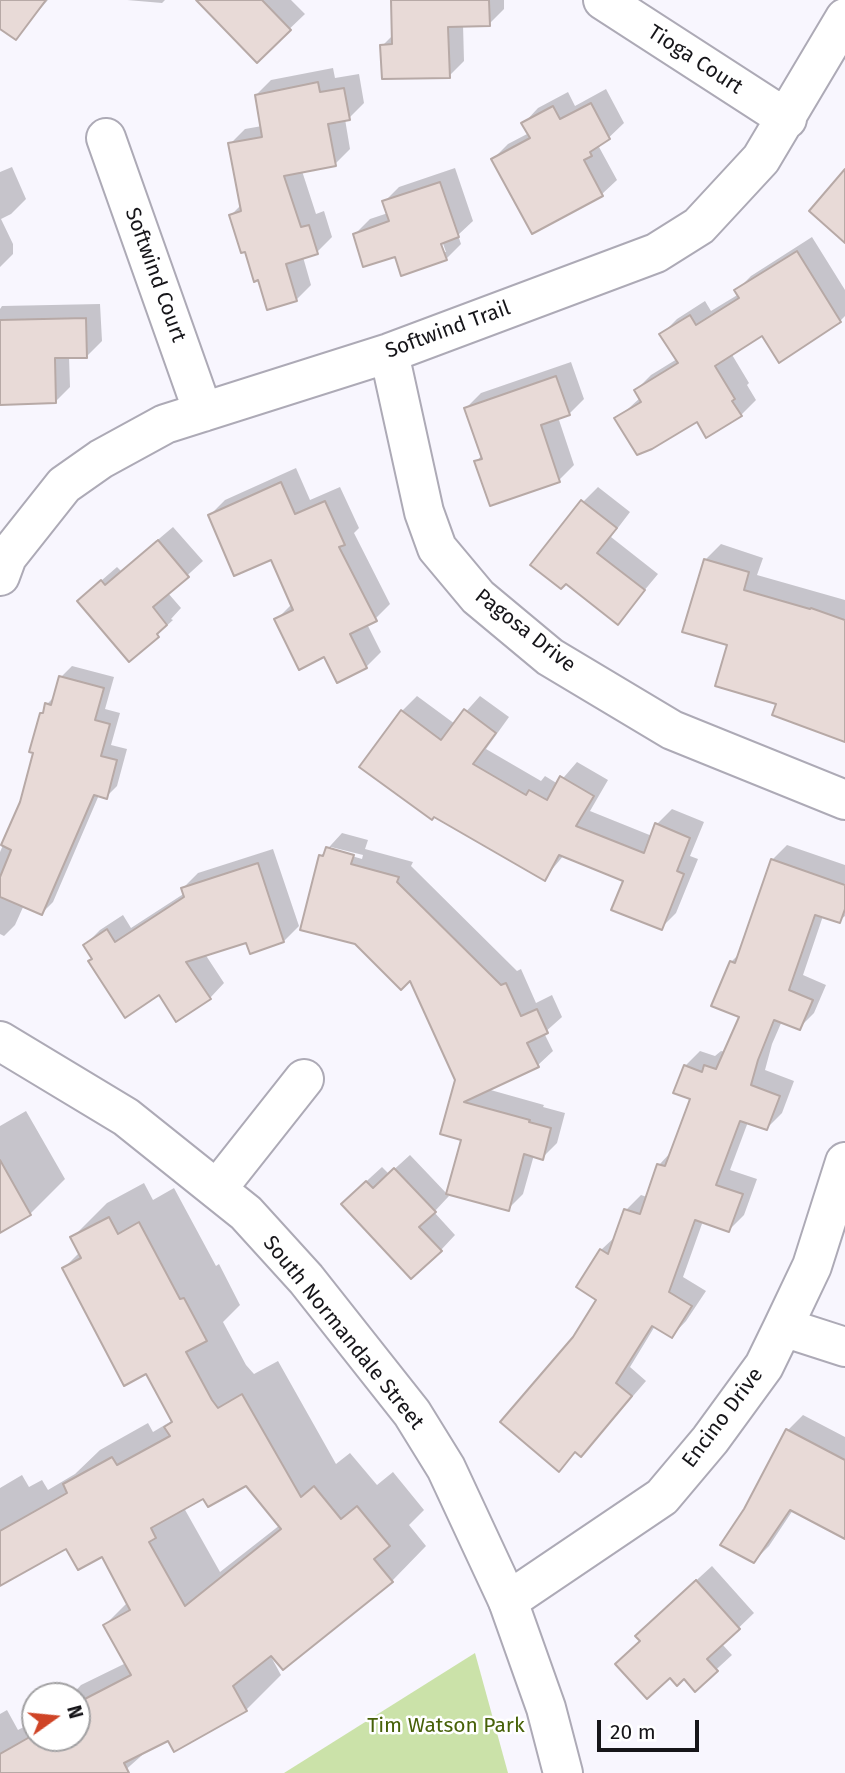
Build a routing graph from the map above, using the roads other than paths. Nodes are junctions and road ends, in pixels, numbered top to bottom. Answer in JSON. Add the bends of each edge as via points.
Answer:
{"nodes":[{"id":1,"x":603,"y":0,"type":"edge"},
{"id":2,"x":845,"y":18,"type":"edge"},
{"id":3,"x":787,"y":119,"type":"junction"},
{"id":4,"x":106,"y":138,"type":"dead end"},
{"id":5,"x":388,"y":353,"type":"junction"},
{"id":6,"x":203,"y":412,"type":"junction"},
{"id":7,"x":0,"y":576,"type":"edge"},
{"id":8,"x":845,"y":800,"type":"edge"},
{"id":9,"x":0,"y":1041,"type":"edge"},
{"id":10,"x":304,"y":1079,"type":"dead end"},
{"id":11,"x":845,"y":1162,"type":"edge"},
{"id":12,"x":217,"y":1189,"type":"junction"},
{"id":13,"x":783,"y":1327,"type":"junction"},
{"id":14,"x":845,"y":1347,"type":"edge"},
{"id":15,"x":508,"y":1601,"type":"junction"},
{"id":16,"x":563,"y":1773,"type":"edge"}],
"edges":[{"from":1,"to":3,"type":"street","name":"Tioga Court"},
{"from":2,"to":3,"type":"street","name":"Softwind Trail"},
{"from":3,"to":5,"type":"street","name":"Softwind Trail","via":[[761,159],[699,226],[656,253]]},
{"from":4,"to":6,"type":"street","name":"Softwind Court"},
{"from":5,"to":6,"type":"street","name":"Softwind Trail"},
{"from":5,"to":8,"type":"street","name":"Pagosa Drive","via":[[424,512],[438,548],[478,597],[551,657],[672,730]]},
{"from":6,"to":7,"type":"street","name":"Softwind Trail","via":[[165,424],[64,485],[6,557]]},
{"from":9,"to":12,"type":"street","name":"South Normandale Street","via":[[126,1117]]},
{"from":10,"to":12,"type":"street"},
{"from":11,"to":13,"type":"street","name":"Encino Drive","via":[[812,1266]]},
{"from":12,"to":15,"type":"street","name":"South Normandale Street","via":[[246,1213],[306,1279],[412,1413],[446,1468]]},
{"from":13,"to":14,"type":"street"},
{"from":13,"to":15,"type":"street","name":"Encino Drive","via":[[764,1366],[662,1497]]},
{"from":15,"to":16,"type":"street","name":"South Normandale Street","via":[[546,1708]]}]}
